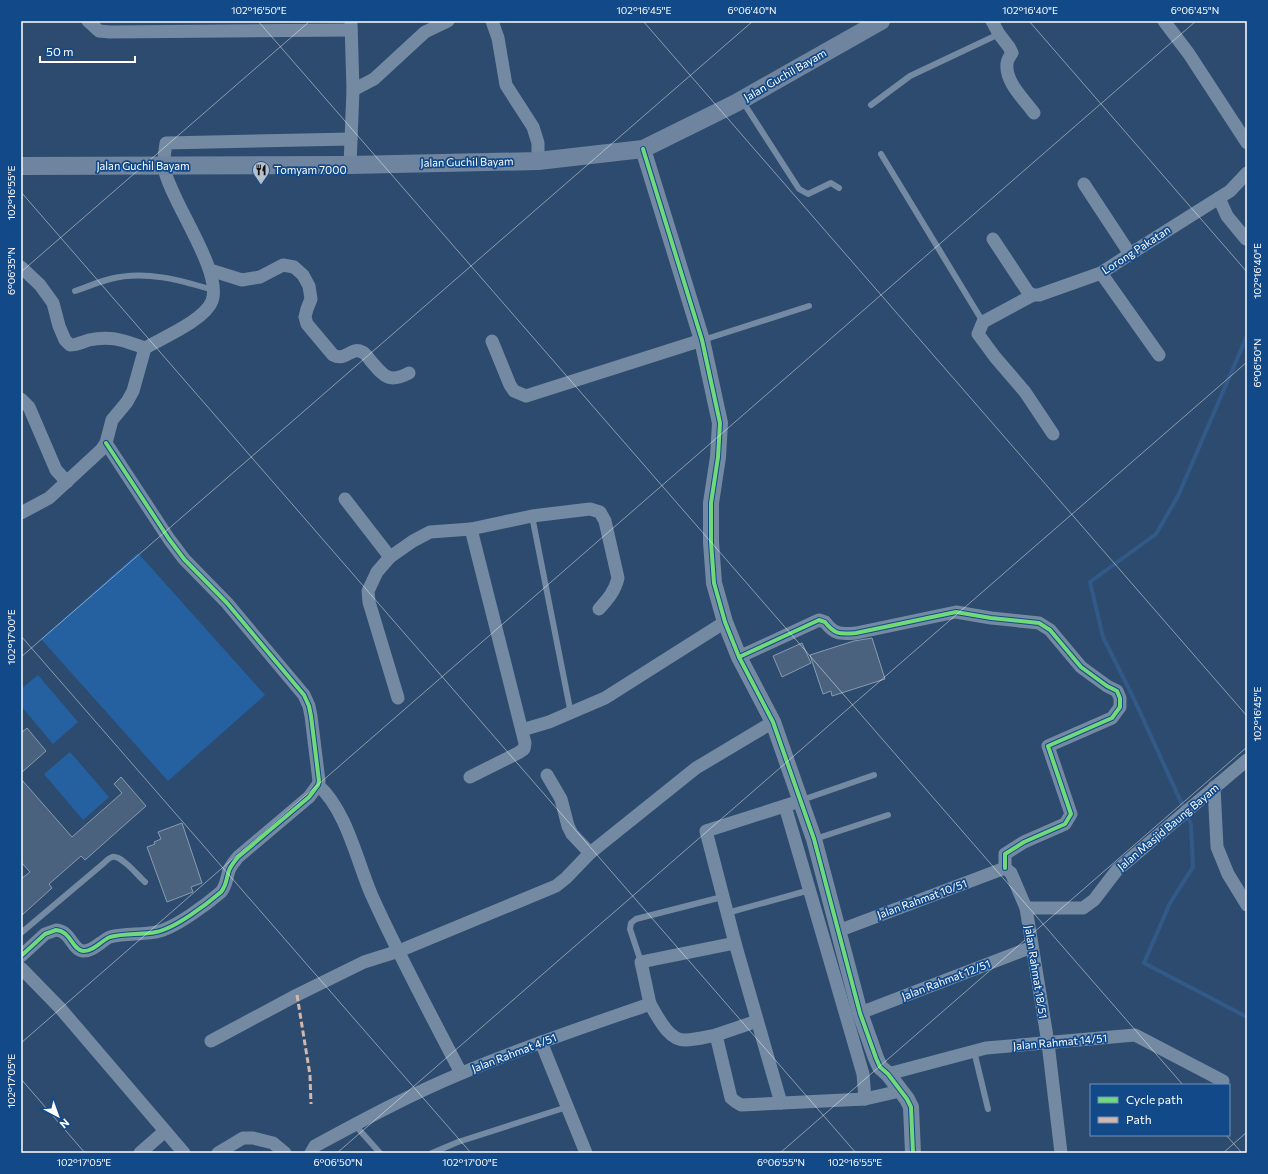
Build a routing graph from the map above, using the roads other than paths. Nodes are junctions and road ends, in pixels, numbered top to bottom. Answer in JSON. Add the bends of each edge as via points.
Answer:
{"nodes":[{"id":1,"x":88,"y":21,"type":"edge"},
{"id":2,"x":448,"y":21,"type":"edge"},
{"id":3,"x":492,"y":21,"type":"edge"},
{"id":4,"x":881,"y":21,"type":"edge"},
{"id":5,"x":992,"y":21,"type":"edge"},
{"id":6,"x":1164,"y":21,"type":"edge"},
{"id":7,"x":351,"y":26,"type":"edge"},
{"id":8,"x":999,"y":34,"type":"junction"},
{"id":9,"x":353,"y":90,"type":"junction"},
{"id":10,"x":742,"y":100,"type":"junction"},
{"id":11,"x":870,"y":105,"type":"dead end"},
{"id":12,"x":1034,"y":112,"type":"dead end"},
{"id":13,"x":351,"y":139,"type":"junction"},
{"id":14,"x":1247,"y":143,"type":"edge"},
{"id":15,"x":643,"y":149,"type":"junction"},
{"id":16,"x":881,"y":154,"type":"dead end"},
{"id":17,"x":538,"y":161,"type":"junction"},
{"id":18,"x":350,"y":165,"type":"junction"},
{"id":19,"x":21,"y":166,"type":"edge"},
{"id":20,"x":164,"y":166,"type":"junction"},
{"id":21,"x":1247,"y":173,"type":"edge"},
{"id":22,"x":1084,"y":184,"type":"dead end"},
{"id":23,"x":839,"y":188,"type":"dead end"},
{"id":24,"x":1219,"y":198,"type":"junction"},
{"id":25,"x":993,"y":239,"type":"dead end"},
{"id":26,"x":1246,"y":239,"type":"edge"},
{"id":27,"x":1130,"y":254,"type":"junction"},
{"id":28,"x":21,"y":267,"type":"edge"},
{"id":29,"x":210,"y":270,"type":"junction"},
{"id":30,"x":1101,"y":274,"type":"junction"},
{"id":31,"x":213,"y":290,"type":"junction"},
{"id":32,"x":75,"y":291,"type":"dead end"},
{"id":33,"x":1033,"y":295,"type":"junction"},
{"id":34,"x":808,"y":306,"type":"dead end"},
{"id":35,"x":983,"y":322,"type":"junction"},
{"id":36,"x":702,"y":340,"type":"junction"},
{"id":37,"x":492,"y":341,"type":"dead end"},
{"id":38,"x":145,"y":348,"type":"junction"},
{"id":39,"x":1159,"y":355,"type":"dead end"},
{"id":40,"x":408,"y":373,"type":"dead end"},
{"id":41,"x":21,"y":399,"type":"edge"},
{"id":42,"x":1053,"y":434,"type":"dead end"},
{"id":43,"x":106,"y":443,"type":"junction"},
{"id":44,"x":67,"y":482,"type":"junction"},
{"id":45,"x":345,"y":499,"type":"dead end"},
{"id":46,"x":21,"y":513,"type":"edge"},
{"id":47,"x":532,"y":516,"type":"junction"},
{"id":48,"x":471,"y":529,"type":"junction"},
{"id":49,"x":390,"y":557,"type":"junction"},
{"id":50,"x":599,"y":608,"type":"dead end"},
{"id":51,"x":725,"y":622,"type":"junction"},
{"id":52,"x":739,"y":657,"type":"junction"},
{"id":53,"x":398,"y":698,"type":"dead end"},
{"id":54,"x":571,"y":714,"type":"junction"},
{"id":55,"x":773,"y":722,"type":"junction"},
{"id":56,"x":522,"y":730,"type":"junction"},
{"id":57,"x":1247,"y":760,"type":"edge"},
{"id":58,"x":547,"y":775,"type":"dead end"},
{"id":59,"x":874,"y":775,"type":"dead end"},
{"id":60,"x":470,"y":777,"type":"dead end"},
{"id":61,"x":318,"y":785,"type":"junction"},
{"id":62,"x":1214,"y":788,"type":"junction"},
{"id":63,"x":800,"y":801,"type":"junction"},
{"id":64,"x":785,"y":806,"type":"junction"},
{"id":65,"x":888,"y":815,"type":"dead end"},
{"id":66,"x":814,"y":839,"type":"junction"},
{"id":67,"x":590,"y":853,"type":"junction"},
{"id":68,"x":1005,"y":868,"type":"junction"},
{"id":69,"x":145,"y":882,"type":"dead end"},
{"id":70,"x":810,"y":890,"type":"junction"},
{"id":71,"x":722,"y":897,"type":"junction"},
{"id":72,"x":1247,"y":905,"type":"edge"},
{"id":73,"x":1026,"y":908,"type":"junction"},
{"id":74,"x":727,"y":913,"type":"junction"},
{"id":75,"x":838,"y":931,"type":"junction"},
{"id":76,"x":21,"y":933,"type":"edge"},
{"id":77,"x":735,"y":943,"type":"junction"},
{"id":78,"x":1032,"y":947,"type":"junction"},
{"id":79,"x":399,"y":951,"type":"junction"},
{"id":80,"x":21,"y":956,"type":"edge"},
{"id":81,"x":641,"y":962,"type":"junction"},
{"id":82,"x":21,"y":968,"type":"edge"},
{"id":83,"x":650,"y":1004,"type":"junction"},
{"id":84,"x":860,"y":1013,"type":"junction"},
{"id":85,"x":757,"y":1021,"type":"junction"},
{"id":86,"x":716,"y":1035,"type":"junction"},
{"id":87,"x":211,"y":1041,"type":"dead end"},
{"id":88,"x":541,"y":1042,"type":"junction"},
{"id":89,"x":1048,"y":1042,"type":"junction"},
{"id":90,"x":974,"y":1051,"type":"junction"},
{"id":91,"x":461,"y":1073,"type":"junction"},
{"id":92,"x":888,"y":1074,"type":"junction"},
{"id":93,"x":1223,"y":1081,"type":"dead end"},
{"id":94,"x":900,"y":1091,"type":"junction"},
{"id":95,"x":865,"y":1099,"type":"junction"},
{"id":96,"x":780,"y":1103,"type":"junction"},
{"id":97,"x":567,"y":1106,"type":"junction"},
{"id":98,"x":988,"y":1110,"type":"dead end"},
{"id":99,"x":354,"y":1124,"type":"junction"},
{"id":100,"x":165,"y":1130,"type":"junction"},
{"id":101,"x":140,"y":1153,"type":"edge"},
{"id":102,"x":184,"y":1153,"type":"edge"},
{"id":103,"x":218,"y":1153,"type":"edge"},
{"id":104,"x":285,"y":1153,"type":"edge"},
{"id":105,"x":311,"y":1153,"type":"edge"},
{"id":106,"x":380,"y":1153,"type":"edge"},
{"id":107,"x":432,"y":1153,"type":"edge"},
{"id":108,"x":586,"y":1153,"type":"edge"},
{"id":109,"x":913,"y":1153,"type":"edge"},
{"id":110,"x":1062,"y":1153,"type":"edge"}],
"edges":[{"from":1,"to":7,"type":"street","via":[[99,31],[110,32]]},
{"from":2,"to":9,"type":"street","via":[[425,32],[374,79]]},
{"from":3,"to":17,"type":"street","via":[[498,38],[506,85],[533,128],[538,143]]},
{"from":4,"to":10,"type":"main road","name":"Jalan Guchil Bayam"},
{"from":5,"to":8,"type":"street"},
{"from":6,"to":14,"type":"street","via":[[1189,54]]},
{"from":7,"to":9,"type":"street"},
{"from":8,"to":11,"type":"lane","via":[[910,76]]},
{"from":8,"to":12,"type":"street","via":[[1012,53],[1006,63],[1007,75]]},
{"from":9,"to":13,"type":"street"},
{"from":10,"to":15,"type":"main road","name":"Jalan Guchil Bayam"},
{"from":10,"to":23,"type":"lane","via":[[799,189],[808,194],[831,183]]},
{"from":13,"to":18,"type":"street"},
{"from":13,"to":20,"type":"street","via":[[166,143]]},
{"from":15,"to":17,"type":"main road","name":"Jalan Guchil Bayam"},
{"from":15,"to":36,"type":"street"},
{"from":16,"to":35,"type":"lane"},
{"from":17,"to":18,"type":"main road","name":"Jalan Guchil Bayam"},
{"from":18,"to":20,"type":"main road","name":"Jalan Guchil Bayam"},
{"from":19,"to":20,"type":"main road","name":"Jalan Guchil Bayam"},
{"from":20,"to":29,"type":"street","via":[[173,194]]},
{"from":21,"to":24,"type":"street","name":"Lorong Pakatan","via":[[1230,191]]},
{"from":22,"to":27,"type":"street"},
{"from":24,"to":26,"type":"street","via":[[1227,216]]},
{"from":24,"to":27,"type":"street","name":"Lorong Pakatan"},
{"from":25,"to":33,"type":"street","via":[[1028,292]]},
{"from":27,"to":30,"type":"street","name":"Lorong Pakatan"},
{"from":28,"to":38,"type":"street","via":[[40,285],[53,303],[59,326],[70,345],[112,338]]},
{"from":29,"to":31,"type":"street"},
{"from":29,"to":40,"type":"street","via":[[242,280],[260,277],[283,265],[294,267],[303,275],[309,286],[311,299],[306,313],[307,324],[333,355],[343,357],[360,350],[384,376],[391,379]]},
{"from":30,"to":33,"type":"street","name":"Lorong Pakatan"},
{"from":30,"to":39,"type":"street"},
{"from":31,"to":32,"type":"lane","via":[[156,276],[133,275],[110,279]]},
{"from":31,"to":38,"type":"street","via":[[212,301],[195,320]]},
{"from":33,"to":35,"type":"street","name":"Lorong Pakatan"},
{"from":34,"to":36,"type":"lane"},
{"from":35,"to":42,"type":"street","via":[[978,334],[994,357],[1025,392]]},
{"from":36,"to":37,"type":"street","via":[[526,396],[514,391],[510,385]]},
{"from":36,"to":51,"type":"street","via":[[720,423],[711,503],[711,542],[714,583]]},
{"from":38,"to":43,"type":"street","via":[[133,391],[112,420]]},
{"from":41,"to":44,"type":"street","via":[[29,407],[56,470]]},
{"from":43,"to":44,"type":"street","via":[[96,456]]},
{"from":43,"to":61,"type":"street","via":[[184,559],[227,603],[304,695],[311,716],[319,773]]},
{"from":44,"to":46,"type":"street","via":[[46,500]]},
{"from":45,"to":49,"type":"street"},
{"from":47,"to":48,"type":"street"},
{"from":47,"to":50,"type":"street","via":[[590,509],[600,512],[606,521],[618,578],[611,596]]},
{"from":47,"to":54,"type":"lane"},
{"from":48,"to":49,"type":"street","via":[[430,532]]},
{"from":48,"to":56,"type":"street"},
{"from":49,"to":53,"type":"street","via":[[377,572],[368,591],[368,602]]},
{"from":51,"to":52,"type":"street"},
{"from":51,"to":54,"type":"street","via":[[605,698]]},
{"from":52,"to":55,"type":"street"},
{"from":52,"to":68,"type":"street","via":[[819,620],[839,634],[856,633],[956,612],[1039,623],[1050,630],[1081,667],[1117,691],[1120,707],[1112,718],[1048,746],[1071,814],[1065,824],[1024,842],[1005,854]]},
{"from":54,"to":56,"type":"street"},
{"from":55,"to":63,"type":"street"},
{"from":55,"to":67,"type":"street","via":[[696,768]]},
{"from":56,"to":60,"type":"street","via":[[524,749]]},
{"from":57,"to":62,"type":"street","name":"Jalan Masjid Baung Bayam"},
{"from":58,"to":67,"type":"street","via":[[562,799],[572,834]]},
{"from":59,"to":63,"type":"lane"},
{"from":61,"to":79,"type":"street","via":[[332,802],[350,836],[372,895]]},
{"from":61,"to":80,"type":"street","via":[[309,797],[238,857],[231,866],[221,892],[183,919],[154,933],[110,937],[87,951],[78,949],[64,932],[56,930],[45,934]]},
{"from":62,"to":72,"type":"street","via":[[1218,847],[1228,874]]},
{"from":62,"to":73,"type":"street","name":"Jalan Masjid Baung Bayam","via":[[1116,870],[1094,900],[1083,908]]},
{"from":63,"to":64,"type":"street"},
{"from":63,"to":66,"type":"street"},
{"from":64,"to":70,"type":"street"},
{"from":64,"to":71,"type":"street","via":[[706,831]]},
{"from":65,"to":66,"type":"lane"},
{"from":66,"to":75,"type":"street"},
{"from":67,"to":79,"type":"street","via":[[556,886]]},
{"from":68,"to":73,"type":"street","name":"Jalan Rahmat 18/51","via":[[1011,873]]},
{"from":68,"to":75,"type":"street","name":"Jalan Rahmat 10/51"},
{"from":69,"to":76,"type":"lane","via":[[124,861],[112,857]]},
{"from":70,"to":74,"type":"lane"},
{"from":70,"to":95,"type":"street","via":[[864,1074]]},
{"from":71,"to":74,"type":"street"},
{"from":71,"to":81,"type":"lane","via":[[636,919],[631,923],[630,929]]},
{"from":73,"to":78,"type":"street","name":"Jalan Rahmat 18/51"},
{"from":74,"to":77,"type":"street"},
{"from":75,"to":84,"type":"street"},
{"from":77,"to":81,"type":"street"},
{"from":77,"to":85,"type":"street"},
{"from":78,"to":84,"type":"street","name":"Jalan Rahmat 12/51"},
{"from":78,"to":89,"type":"street","name":"Jalan Rahmat 18/51"},
{"from":79,"to":87,"type":"street","via":[[364,962]]},
{"from":79,"to":91,"type":"street"},
{"from":81,"to":83,"type":"street"},
{"from":82,"to":100,"type":"street","via":[[60,1008]]},
{"from":83,"to":86,"type":"street","via":[[676,1039]]},
{"from":83,"to":88,"type":"street","name":"Jalan Rahmat 4/51"},
{"from":84,"to":92,"type":"street","via":[[876,1058]]},
{"from":85,"to":86,"type":"street"},
{"from":85,"to":96,"type":"street"},
{"from":86,"to":96,"type":"street","via":[[732,1098],[742,1105]]},
{"from":88,"to":91,"type":"street","name":"Jalan Rahmat 4/51"},
{"from":88,"to":97,"type":"street"},
{"from":89,"to":90,"type":"street","name":"Jalan Rahmat 14/51"},
{"from":89,"to":93,"type":"street","name":"Jalan Rahmat 14/51","via":[[1136,1035]]},
{"from":89,"to":110,"type":"street","name":"Jalan Rahmat 18/51"},
{"from":90,"to":92,"type":"street","name":"Jalan Rahmat 14/51"},
{"from":90,"to":98,"type":"lane"},
{"from":91,"to":99,"type":"street","name":"Jalan Rahmat 4/51"},
{"from":92,"to":94,"type":"street"},
{"from":94,"to":95,"type":"street"},
{"from":94,"to":109,"type":"street","via":[[911,1107]]},
{"from":95,"to":96,"type":"street"},
{"from":97,"to":107,"type":"lane"},
{"from":97,"to":108,"type":"street"},
{"from":99,"to":105,"type":"street","name":"Jalan Rahmat 4/51","via":[[314,1146]]},
{"from":99,"to":106,"type":"lane"},
{"from":100,"to":101,"type":"street"},
{"from":100,"to":102,"type":"street"},
{"from":103,"to":104,"type":"street","via":[[243,1138],[273,1143]]}]}
